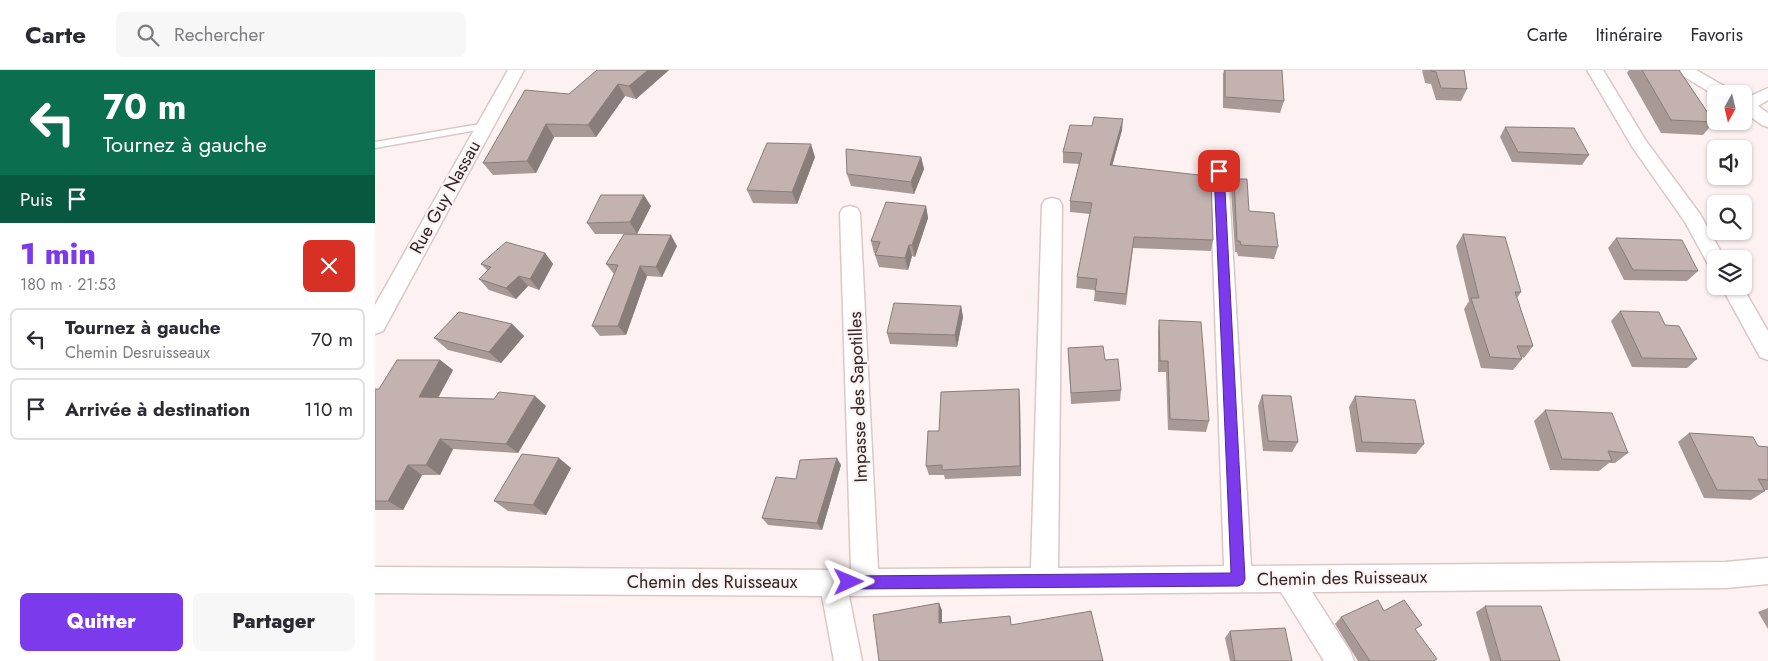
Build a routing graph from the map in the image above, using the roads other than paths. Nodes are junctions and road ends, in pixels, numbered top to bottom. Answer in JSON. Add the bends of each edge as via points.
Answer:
{"nodes":[{"id":1,"x":516,"y":70,"type":"edge"},
{"id":2,"x":1595,"y":70,"type":"edge"},
{"id":3,"x":1684,"y":70,"type":"edge"},
{"id":4,"x":1710,"y":85,"type":"edge"},
{"id":5,"x":1768,"y":94,"type":"edge"},
{"id":6,"x":1753,"y":101,"type":"edge"},
{"id":7,"x":1753,"y":111,"type":"edge"},
{"id":8,"x":1768,"y":121,"type":"edge"},
{"id":9,"x":486,"y":126,"type":"junction"},
{"id":10,"x":375,"y":145,"type":"edge"},
{"id":11,"x":1219,"y":171,"type":"dead end"},
{"id":12,"x":1052,"y":205,"type":"dead end"},
{"id":13,"x":850,"y":213,"type":"dead end"},
{"id":14,"x":1710,"y":250,"type":"edge"},
{"id":15,"x":1736,"y":295,"type":"edge"},
{"id":16,"x":375,"y":325,"type":"edge"},
{"id":17,"x":1768,"y":351,"type":"edge"},
{"id":18,"x":1768,"y":571,"type":"edge"},
{"id":19,"x":1238,"y":579,"type":"junction"},
{"id":20,"x":1288,"y":579,"type":"junction"},
{"id":21,"x":375,"y":580,"type":"edge"},
{"id":22,"x":1044,"y":581,"type":"junction"},
{"id":23,"x":865,"y":582,"type":"junction"},
{"id":24,"x":833,"y":583,"type":"junction"},
{"id":25,"x":848,"y":661,"type":"edge"},
{"id":26,"x":1340,"y":661,"type":"edge"}],
"edges":[{"from":1,"to":9,"type":"street","name":"Rue Guy Nassau"},
{"from":2,"to":14,"type":"street","via":[[1639,144],[1693,219]]},
{"from":3,"to":4,"type":"street"},
{"from":5,"to":6,"type":"street"},
{"from":7,"to":8,"type":"street"},
{"from":9,"to":10,"type":"lane"},
{"from":9,"to":16,"type":"street","name":"Rue Guy Nassau"},
{"from":11,"to":19,"type":"street"},
{"from":12,"to":22,"type":"street"},
{"from":13,"to":23,"type":"street","name":"Impasse des Sapotilles"},
{"from":15,"to":17,"type":"street"},
{"from":18,"to":20,"type":"street","name":"Chemin des Ruisseaux","via":[[1726,575]]},
{"from":19,"to":20,"type":"street","name":"Chemin des Ruisseaux"},
{"from":19,"to":22,"type":"street","name":"Chemin des Ruisseaux"},
{"from":20,"to":26,"type":"street"},
{"from":21,"to":24,"type":"street","name":"Chemin des Ruisseaux"},
{"from":22,"to":23,"type":"street","name":"Chemin des Ruisseaux"},
{"from":23,"to":24,"type":"street","name":"Chemin des Ruisseaux"},
{"from":24,"to":25,"type":"street"}]}
